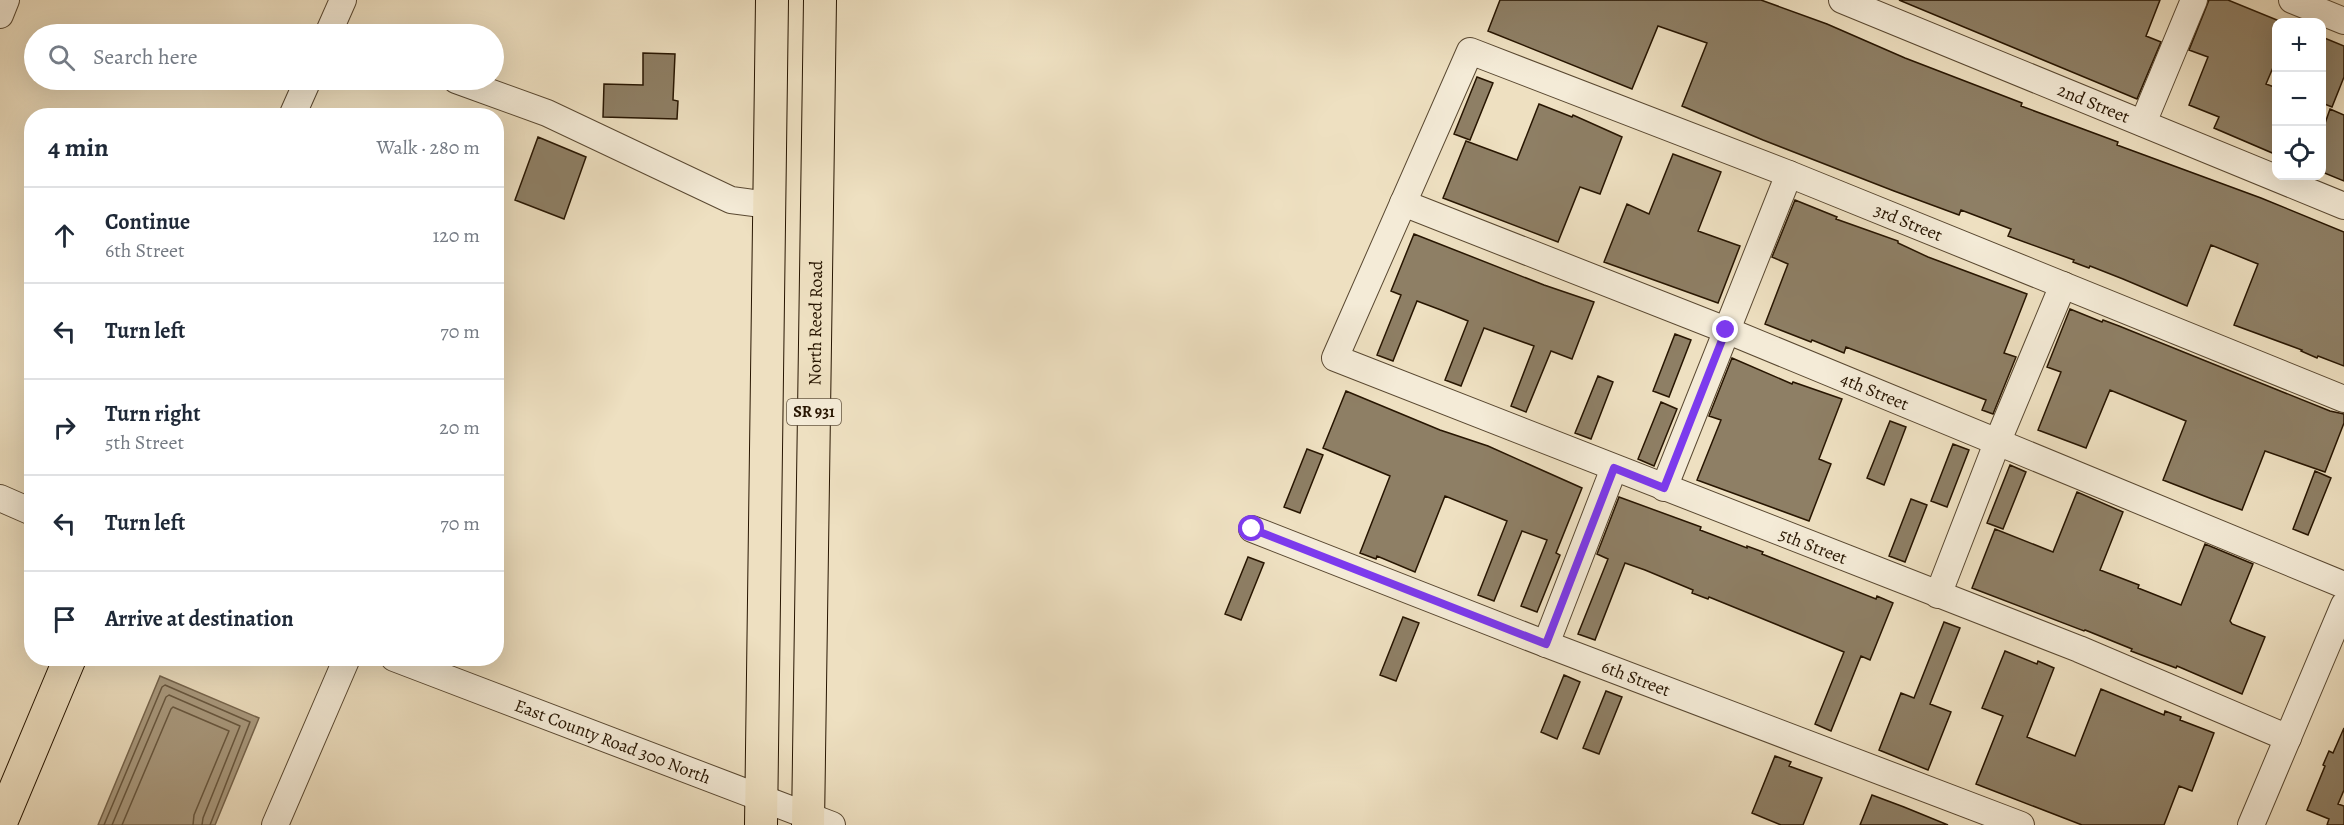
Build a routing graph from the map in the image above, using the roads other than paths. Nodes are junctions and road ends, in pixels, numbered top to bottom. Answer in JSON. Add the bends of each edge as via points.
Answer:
{"nodes":[{"id":1,"x":6,"y":0,"type":"edge"},
{"id":2,"x":343,"y":0,"type":"edge"},
{"id":3,"x":772,"y":0,"type":"edge"},
{"id":4,"x":820,"y":0,"type":"edge"},
{"id":5,"x":1842,"y":0,"type":"edge"},
{"id":6,"x":2194,"y":0,"type":"edge"},
{"id":7,"x":2292,"y":0,"type":"edge"},
{"id":8,"x":1868,"y":5,"type":"edge"},
{"id":9,"x":0,"y":15,"type":"edge"},
{"id":10,"x":2344,"y":21,"type":"edge"},
{"id":11,"x":334,"y":24,"type":"edge"},
{"id":12,"x":304,"y":90,"type":"edge"},
{"id":13,"x":484,"y":90,"type":"edge"},
{"id":14,"x":296,"y":108,"type":"edge"},
{"id":15,"x":2143,"y":123,"type":"junction"},
{"id":16,"x":1789,"y":174,"type":"junction"},
{"id":17,"x":1403,"y":203,"type":"junction"},
{"id":18,"x":769,"y":205,"type":"junction"},
{"id":19,"x":2344,"y":206,"type":"edge"},
{"id":20,"x":2063,"y":285,"type":"junction"},
{"id":21,"x":1726,"y":330,"type":"junction"},
{"id":22,"x":2344,"y":399,"type":"edge"},
{"id":23,"x":1997,"y":443,"type":"junction"},
{"id":24,"x":1614,"y":468,"type":"junction"},
{"id":25,"x":1664,"y":488,"type":"junction"},
{"id":26,"x":0,"y":498,"type":"edge"},
{"id":27,"x":24,"y":508,"type":"edge"},
{"id":28,"x":1252,"y":529,"type":"dead end"},
{"id":29,"x":2344,"y":585,"type":"edge"},
{"id":30,"x":1938,"y":595,"type":"junction"},
{"id":31,"x":2344,"y":605,"type":"edge"},
{"id":32,"x":1546,"y":644,"type":"junction"},
{"id":33,"x":67,"y":666,"type":"edge"},
{"id":34,"x":344,"y":666,"type":"edge"},
{"id":35,"x":413,"y":666,"type":"edge"},
{"id":36,"x":2288,"y":738,"type":"junction"},
{"id":37,"x":761,"y":812,"type":"edge"},
{"id":38,"x":816,"y":822,"type":"edge"},
{"id":39,"x":0,"y":825,"type":"edge"},
{"id":40,"x":275,"y":825,"type":"edge"},
{"id":41,"x":2021,"y":825,"type":"edge"},
{"id":42,"x":2252,"y":825,"type":"edge"}],
"edges":[{"from":1,"to":9,"type":"street"},
{"from":2,"to":11,"type":"street"},
{"from":3,"to":18,"type":"main road","number":"SR 931"},
{"from":4,"to":38,"type":"main road","name":"North Reed Road","number":"SR 931"},
{"from":5,"to":8,"type":"street","name":"2nd Street"},
{"from":6,"to":15,"type":"street"},
{"from":7,"to":10,"type":"street"},
{"from":8,"to":15,"type":"street","name":"2nd Street"},
{"from":12,"to":14,"type":"street"},
{"from":13,"to":18,"type":"street","via":[[547,112],[731,200]]},
{"from":15,"to":19,"type":"street","name":"2nd Street"},
{"from":16,"to":17,"type":"street","name":"3rd Street","via":[[1470,51]]},
{"from":16,"to":20,"type":"street","name":"3rd Street"},
{"from":16,"to":21,"type":"street"},
{"from":17,"to":21,"type":"street","name":"4th Street"},
{"from":17,"to":24,"type":"street","name":"5th Street","via":[[1335,358]]},
{"from":18,"to":37,"type":"main road","number":"SR 931"},
{"from":20,"to":22,"type":"street","name":"3rd Street"},
{"from":20,"to":23,"type":"street"},
{"from":21,"to":23,"type":"street","name":"4th Street"},
{"from":21,"to":25,"type":"street"},
{"from":23,"to":29,"type":"street","name":"4th Street"},
{"from":23,"to":30,"type":"street"},
{"from":24,"to":25,"type":"street","name":"5th Street"},
{"from":24,"to":32,"type":"street"},
{"from":25,"to":30,"type":"street","name":"5th Street"},
{"from":26,"to":27,"type":"street"},
{"from":28,"to":32,"type":"street","name":"6th Street"},
{"from":30,"to":36,"type":"street","name":"5th Street","via":[[2079,649]]},
{"from":31,"to":36,"type":"street"},
{"from":32,"to":41,"type":"street","name":"6th Street"},
{"from":33,"to":39,"type":"main road"},
{"from":34,"to":40,"type":"street"},
{"from":35,"to":37,"type":"street","name":"East County Road 300 North"},
{"from":36,"to":42,"type":"street"},
{"from":37,"to":38,"type":"street","name":"East County Road 300 North"}]}
